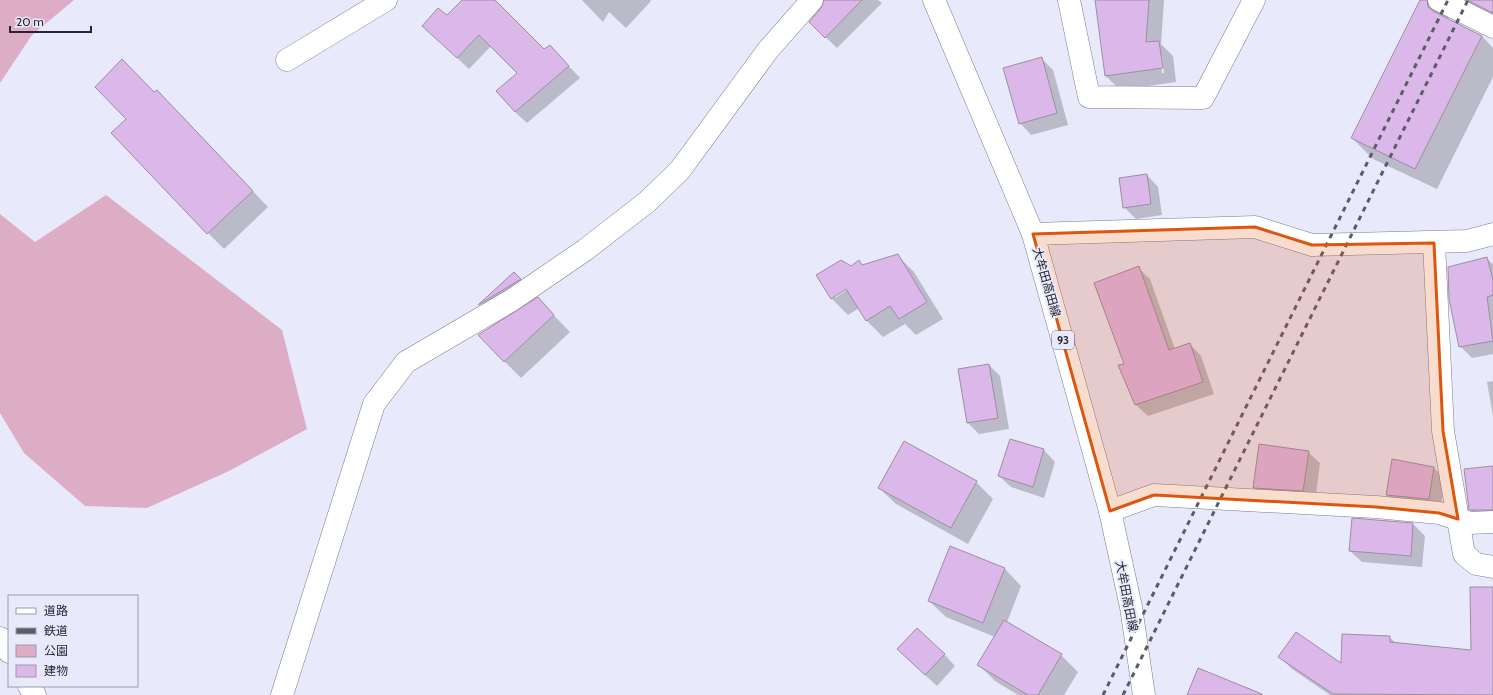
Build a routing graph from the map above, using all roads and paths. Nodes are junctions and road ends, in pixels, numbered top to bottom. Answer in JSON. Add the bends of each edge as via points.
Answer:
{"nodes":[{"id":1,"x":386,"y":0,"type":"edge"},
{"id":2,"x":812,"y":0,"type":"edge"},
{"id":3,"x":934,"y":0,"type":"edge"},
{"id":4,"x":1069,"y":0,"type":"edge"},
{"id":5,"x":1254,"y":0,"type":"edge"},
{"id":6,"x":1439,"y":0,"type":"edge"},
{"id":7,"x":1493,"y":27,"type":"edge"},
{"id":8,"x":287,"y":60,"type":"dead end"},
{"id":9,"x":1033,"y":234,"type":"junction"},
{"id":10,"x":1493,"y":234,"type":"edge"},
{"id":11,"x":1434,"y":243,"type":"junction"},
{"id":12,"x":1110,"y":511,"type":"junction"},
{"id":13,"x":1458,"y":519,"type":"junction"},
{"id":14,"x":1493,"y":522,"type":"edge"},
{"id":15,"x":1493,"y":566,"type":"edge"},
{"id":16,"x":0,"y":638,"type":"edge"},
{"id":17,"x":8,"y":650,"type":"edge"},
{"id":18,"x":282,"y":695,"type":"edge"},
{"id":19,"x":1144,"y":695,"type":"edge"}],
"edges":[{"from":1,"to":8,"type":"street"},
{"from":2,"to":18,"type":"street","via":[[768,50],[680,170],[647,202],[585,250],[512,300],[406,362],[374,404]]},
{"from":3,"to":9,"type":"street","name":"大牟田高田線","number":"93"},
{"from":4,"to":5,"type":"street","via":[[1089,97],[1204,98]]},
{"from":6,"to":7,"type":"street"},
{"from":9,"to":11,"type":"street","via":[[1255,227],[1312,245]]},
{"from":9,"to":12,"type":"street","name":"大牟田高田線","number":"93"},
{"from":10,"to":11,"type":"street","via":[[1467,241]]},
{"from":11,"to":13,"type":"street","via":[[1443,431]]},
{"from":12,"to":13,"type":"street","via":[[1154,495],[1376,507],[1439,513]]},
{"from":12,"to":19,"type":"street","name":"大牟田高田線","number":"93","via":[[1131,607]]},
{"from":13,"to":14,"type":"street","via":[[1470,523]]},
{"from":13,"to":15,"type":"street","via":[[1464,554],[1476,564]]},
{"from":16,"to":17,"type":"street"}]}
